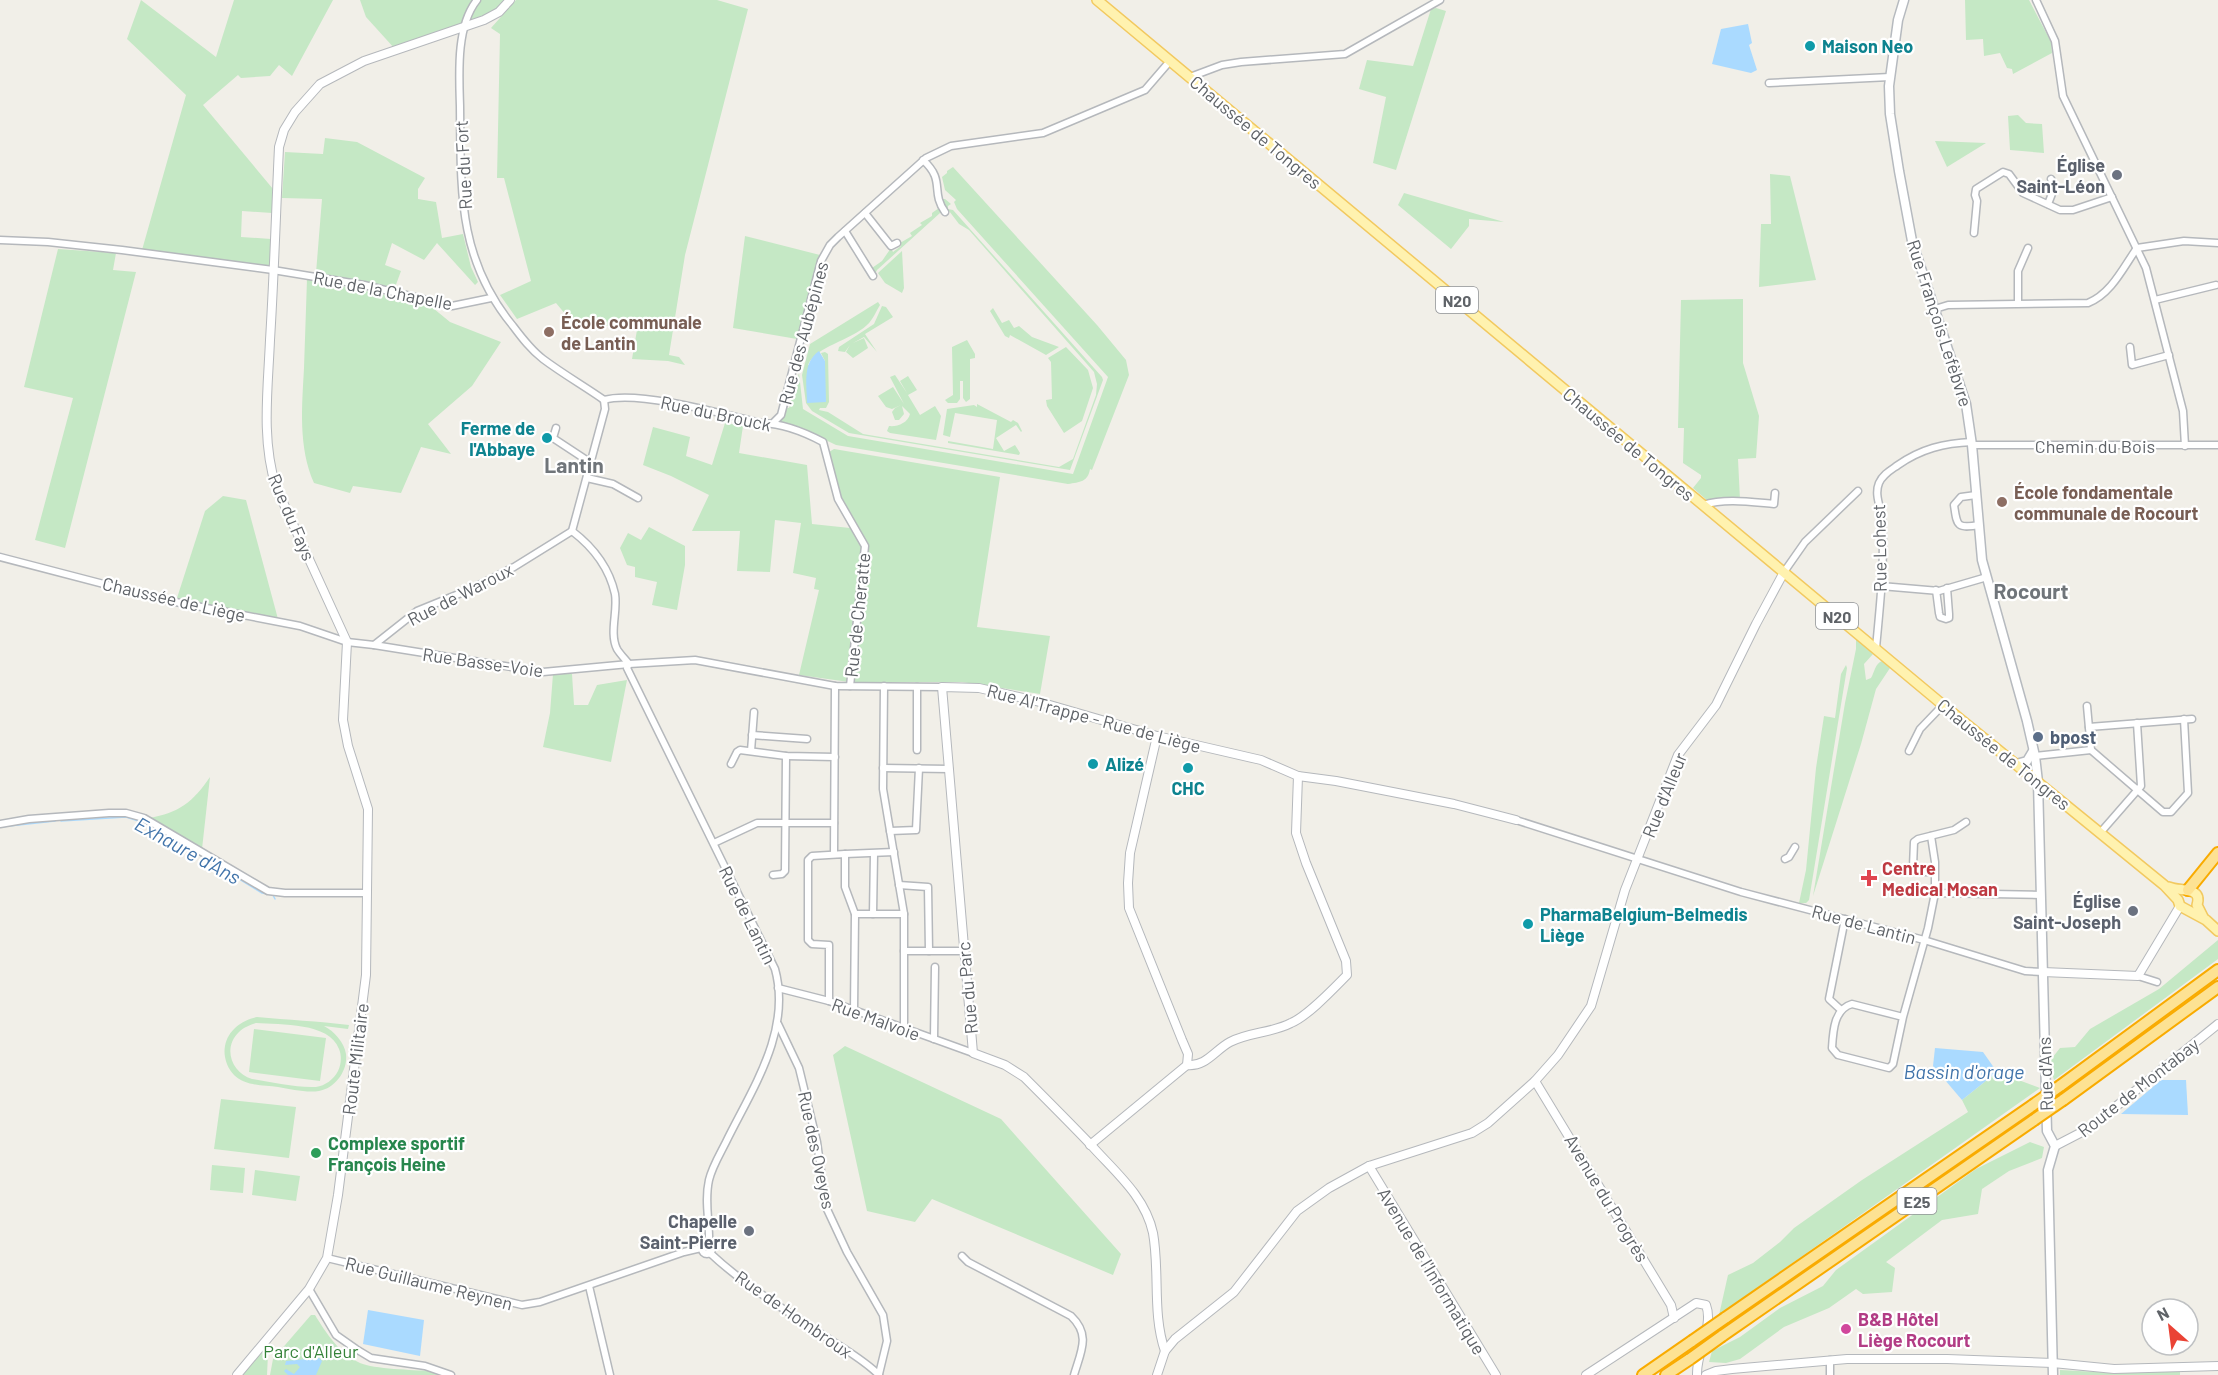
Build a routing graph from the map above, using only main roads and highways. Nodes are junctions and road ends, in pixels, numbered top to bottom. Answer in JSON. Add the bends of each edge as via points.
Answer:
{"nodes":[{"id":1,"x":1097,"y":0,"type":"edge"},
{"id":2,"x":1904,"y":0,"type":"edge"},
{"id":3,"x":2034,"y":753,"type":"junction"},
{"id":4,"x":2016,"y":764,"type":"junction"},
{"id":5,"x":2038,"y":782,"type":"junction"},
{"id":6,"x":2051,"y":793,"type":"junction"},
{"id":7,"x":2038,"y":796,"type":"junction"},
{"id":8,"x":2218,"y":853,"type":"edge"},
{"id":9,"x":2218,"y":860,"type":"edge"},
{"id":10,"x":2188,"y":899,"type":"junction"},
{"id":11,"x":2218,"y":931,"type":"edge"},
{"id":12,"x":2218,"y":970,"type":"edge"},
{"id":13,"x":2218,"y":987,"type":"edge"},
{"id":14,"x":1643,"y":1375,"type":"edge"},
{"id":15,"x":1666,"y":1375,"type":"edge"},
{"id":16,"x":2053,"y":1375,"type":"edge"}],
"edges":[{"from":1,"to":4,"type":"main road","name":"Chaussée de Tongres","number":"N20"},
{"from":2,"to":3,"type":"main road","name":"Rue François Lefèbvre","via":[[1890,77],[1890,114],[1906,210],[1912,241],[1966,404],[1982,560]]},
{"from":3,"to":4,"type":"main road","via":[[2027,761]]},
{"from":3,"to":5,"type":"main road","name":"Rue François Lefèbvre"},
{"from":4,"to":5,"type":"main road","name":"Chaussée de Tongres","number":"N20"},
{"from":5,"to":6,"type":"main road","name":"Chaussée de Tongres","number":"N20"},
{"from":5,"to":7,"type":"main road","name":"Rue d'Ans"},
{"from":6,"to":7,"type":"main road"},
{"from":6,"to":10,"type":"main road","name":"Chaussée de Tongres","number":"N20","via":[[2164,885]]},
{"from":7,"to":16,"type":"main road","name":"Rue d'Ans","via":[[2047,1131],[2055,1146],[2048,1170]]},
{"from":8,"to":10,"type":"highway"},
{"from":9,"to":10,"type":"highway"},
{"from":10,"to":11,"type":"main road"},
{"from":12,"to":14,"type":"highway","number":"E25","bridge":true,"via":[[2060,1086]]},
{"from":13,"to":15,"type":"highway","number":"E25","bridge":true,"via":[[2063,1100]]}]}
